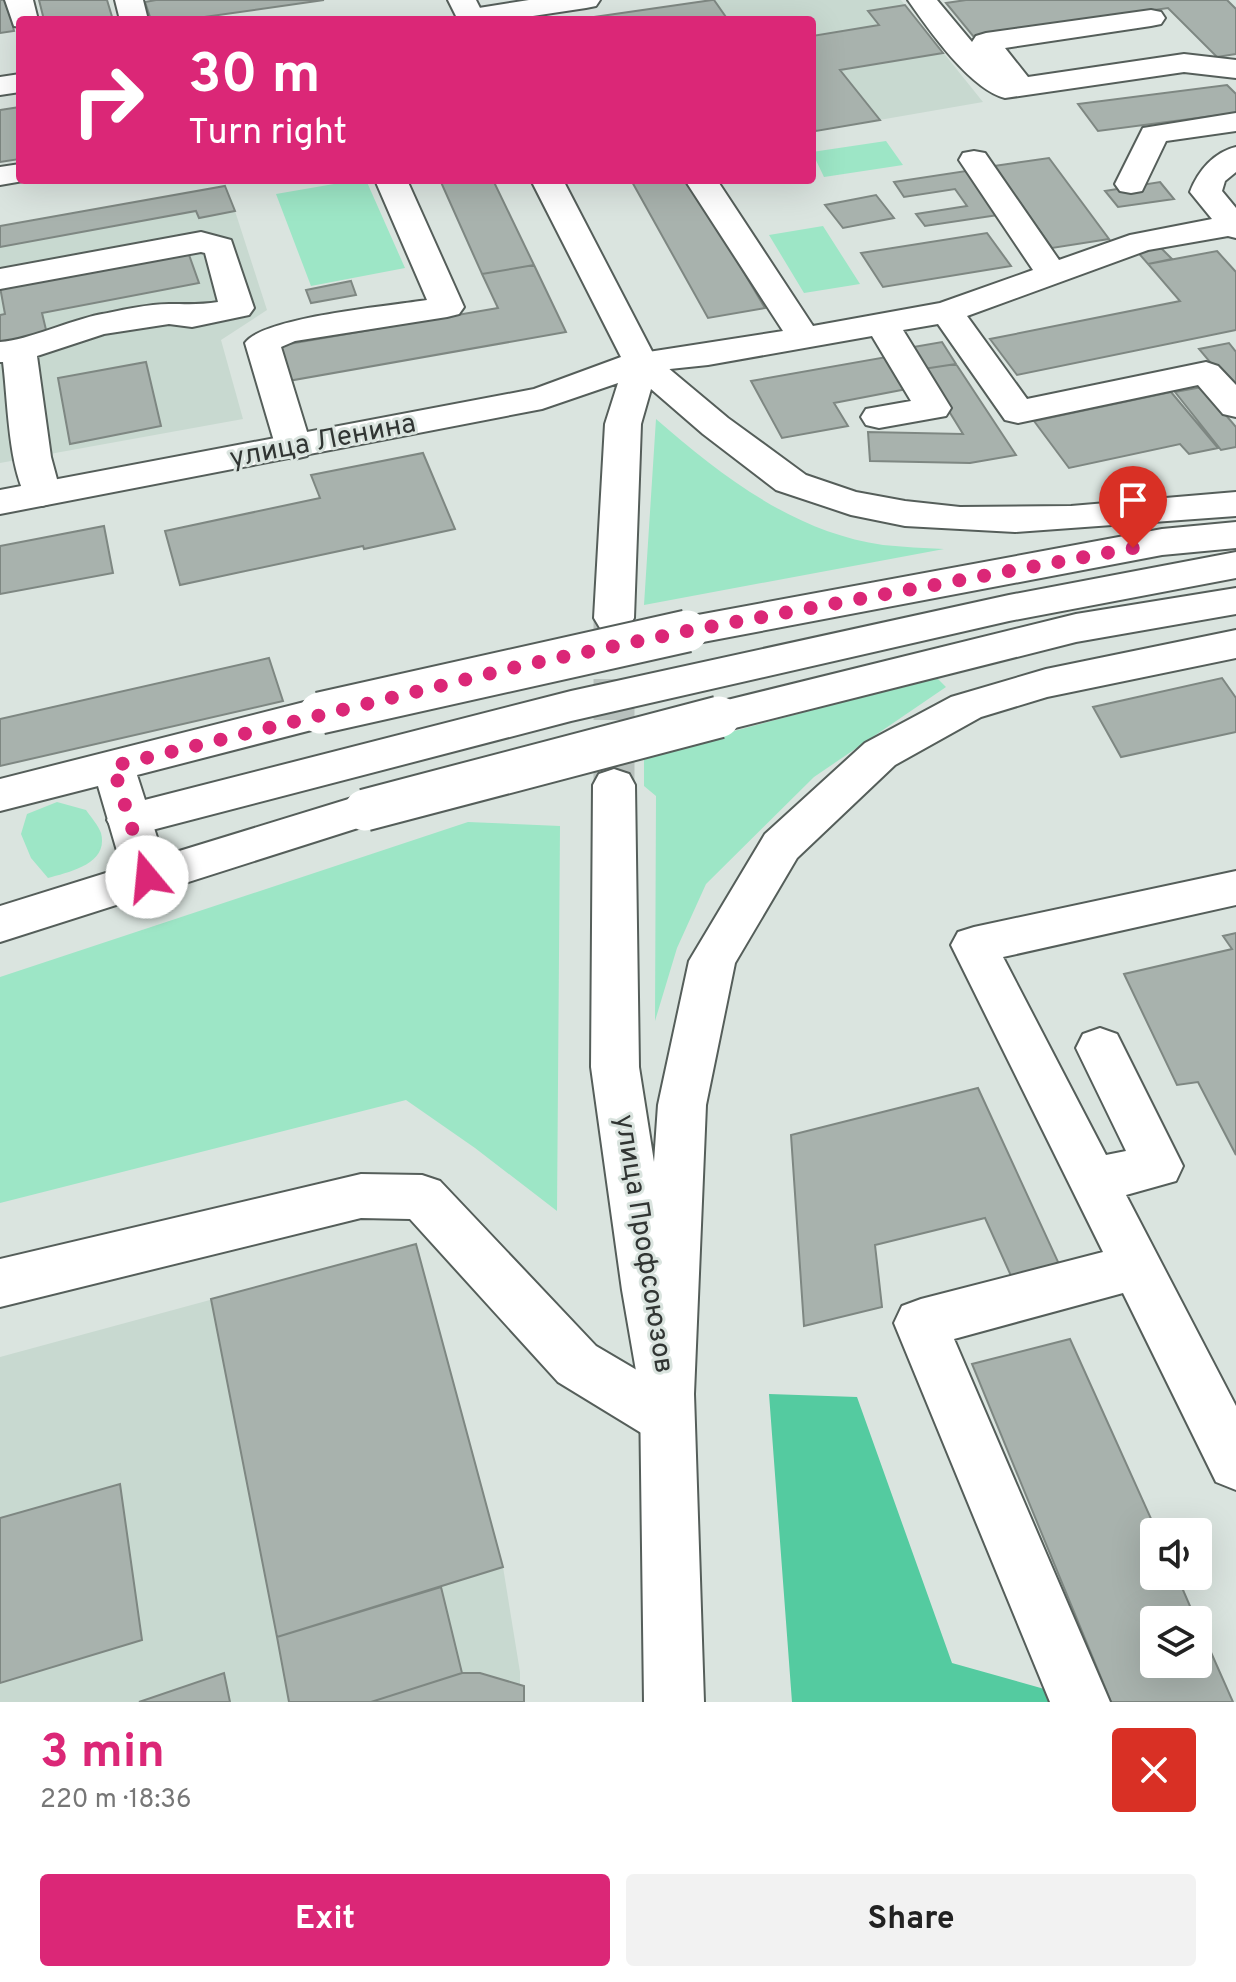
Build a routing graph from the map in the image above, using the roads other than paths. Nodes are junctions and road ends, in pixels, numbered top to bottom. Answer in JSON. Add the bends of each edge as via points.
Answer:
{"nodes":[{"id":1,"x":586,"y":0,"type":"edge"},
{"id":2,"x":922,"y":0,"type":"edge"},
{"id":3,"x":463,"y":14,"type":"edge"},
{"id":4,"x":1151,"y":18,"type":"dead end"},
{"id":5,"x":1236,"y":69,"type":"edge"},
{"id":6,"x":984,"y":75,"type":"junction"},
{"id":7,"x":952,"y":80,"type":"dead end"},
{"id":8,"x":1020,"y":87,"type":"junction"},
{"id":9,"x":1236,"y":122,"type":"edge"},
{"id":10,"x":1236,"y":156,"type":"edge"},
{"id":11,"x":974,"y":160,"type":"dead end"},
{"id":12,"x":393,"y":184,"type":"edge"},
{"id":13,"x":549,"y":184,"type":"edge"},
{"id":14,"x":704,"y":184,"type":"edge"},
{"id":15,"x":1131,"y":184,"type":"dead end"},
{"id":16,"x":1235,"y":226,"type":"edge"},
{"id":17,"x":1053,"y":275,"type":"junction"},
{"id":18,"x":0,"y":279,"type":"edge"},
{"id":19,"x":947,"y":312,"type":"junction"},
{"id":20,"x":882,"y":323,"type":"junction"},
{"id":21,"x":804,"y":338,"type":"junction"},
{"id":22,"x":10,"y":352,"type":"edge"},
{"id":23,"x":641,"y":362,"type":"junction"},
{"id":24,"x":1236,"y":406,"type":"edge"},
{"id":25,"x":879,"y":417,"type":"dead end"},
{"id":26,"x":294,"y":448,"type":"junction"},
{"id":27,"x":42,"y":494,"type":"junction"},
{"id":28,"x":0,"y":502,"type":"edge"},
{"id":29,"x":1236,"y":504,"type":"edge"},
{"id":30,"x":1236,"y":535,"type":"edge"},
{"id":31,"x":1236,"y":565,"type":"edge"},
{"id":32,"x":1236,"y":601,"type":"edge"},
{"id":33,"x":614,"y":618,"type":"tunnel mouth"},
{"id":34,"x":1236,"y":644,"type":"edge"},
{"id":35,"x":113,"y":766,"type":"junction"},
{"id":36,"x":614,"y":785,"type":"tunnel mouth"},
{"id":37,"x":0,"y":795,"type":"edge"},
{"id":38,"x":129,"y":820,"type":"junction"},
{"id":39,"x":147,"y":877,"type":"junction"},
{"id":40,"x":1236,"y":888,"type":"edge"},
{"id":41,"x":0,"y":924,"type":"edge"},
{"id":42,"x":1100,"y":1048,"type":"dead end"},
{"id":43,"x":1094,"y":1180,"type":"junction"},
{"id":44,"x":1138,"y":1266,"type":"junction"},
{"id":45,"x":0,"y":1283,"type":"edge"},
{"id":46,"x":667,"y":1406,"type":"junction"},
{"id":47,"x":1236,"y":1463,"type":"edge"},
{"id":48,"x":674,"y":1702,"type":"edge"},
{"id":49,"x":1080,"y":1702,"type":"edge"}],
"edges":[{"from":1,"to":3,"type":"main road"},
{"from":2,"to":6,"type":"main road"},
{"from":4,"to":8,"type":"main road","via":[[986,42]]},
{"from":5,"to":8,"type":"main road","via":[[1184,63]]},
{"from":6,"to":7,"type":"main road"},
{"from":6,"to":8,"type":"main road","via":[[1005,89]]},
{"from":9,"to":15,"type":"main road","via":[[1154,134]]},
{"from":10,"to":16,"type":"main road","via":[[1211,177],[1206,192]]},
{"from":11,"to":17,"type":"main road"},
{"from":12,"to":26,"type":"main road","via":[[447,307],[287,332],[262,343]]},
{"from":13,"to":23,"type":"main road"},
{"from":14,"to":21,"type":"main road"},
{"from":16,"to":17,"type":"main road","name":"улица Ленина","via":[[1141,242]]},
{"from":17,"to":19,"type":"main road","name":"улица Ленина"},
{"from":18,"to":22,"type":"main road","via":[[201,242],[220,247],[237,308],[101,324]]},
{"from":19,"to":20,"type":"main road","name":"улица Ленина"},
{"from":19,"to":24,"type":"main road","via":[[1018,412],[1206,373]]},
{"from":20,"to":21,"type":"main road","name":"улица Ленина"},
{"from":20,"to":25,"type":"main road","via":[[933,408]]},
{"from":21,"to":23,"type":"main road","name":"улица Ленина"},
{"from":22,"to":27,"type":"main road"},
{"from":23,"to":26,"type":"main road","name":"улица Ленина","via":[[542,398]]},
{"from":23,"to":29,"type":"main road","via":[[730,439],[796,485],[884,510],[977,520],[1103,517]]},
{"from":23,"to":33,"type":"main road","via":[[623,424]]},
{"from":26,"to":27,"type":"main road","name":"улица Ленина"},
{"from":27,"to":28,"type":"main road","name":"улица Ленина"},
{"from":30,"to":35,"type":"main road","bridge":true,"via":[[1147,545],[702,628],[529,664]]},
{"from":31,"to":38,"type":"main road","via":[[1009,608],[571,706]]},
{"from":32,"to":39,"type":"main road","bridge":true,"via":[[1076,628],[832,688],[365,810]]},
{"from":34,"to":46,"type":"main road","via":[[1046,683],[966,707],[880,754],[781,846],[712,961],[682,1105]]},
{"from":35,"to":37,"type":"main road"},
{"from":35,"to":38,"type":"main road"},
{"from":36,"to":46,"type":"main road","name":"улица Профсоюзов","via":[[615,1067]]},
{"from":38,"to":39,"type":"main road"},
{"from":39,"to":41,"type":"main road"},
{"from":40,"to":43,"type":"main road","via":[[974,945],[1000,1036]]},
{"from":42,"to":43,"type":"main road","via":[[1158,1166]]},
{"from":43,"to":44,"type":"main road"},
{"from":44,"to":47,"type":"main road"},
{"from":44,"to":49,"type":"main road","via":[[921,1323]]},
{"from":45,"to":46,"type":"main road","via":[[361,1196],[422,1197],[577,1364]]},
{"from":46,"to":48,"type":"main road","name":"улица Профсоюзов"}]}
